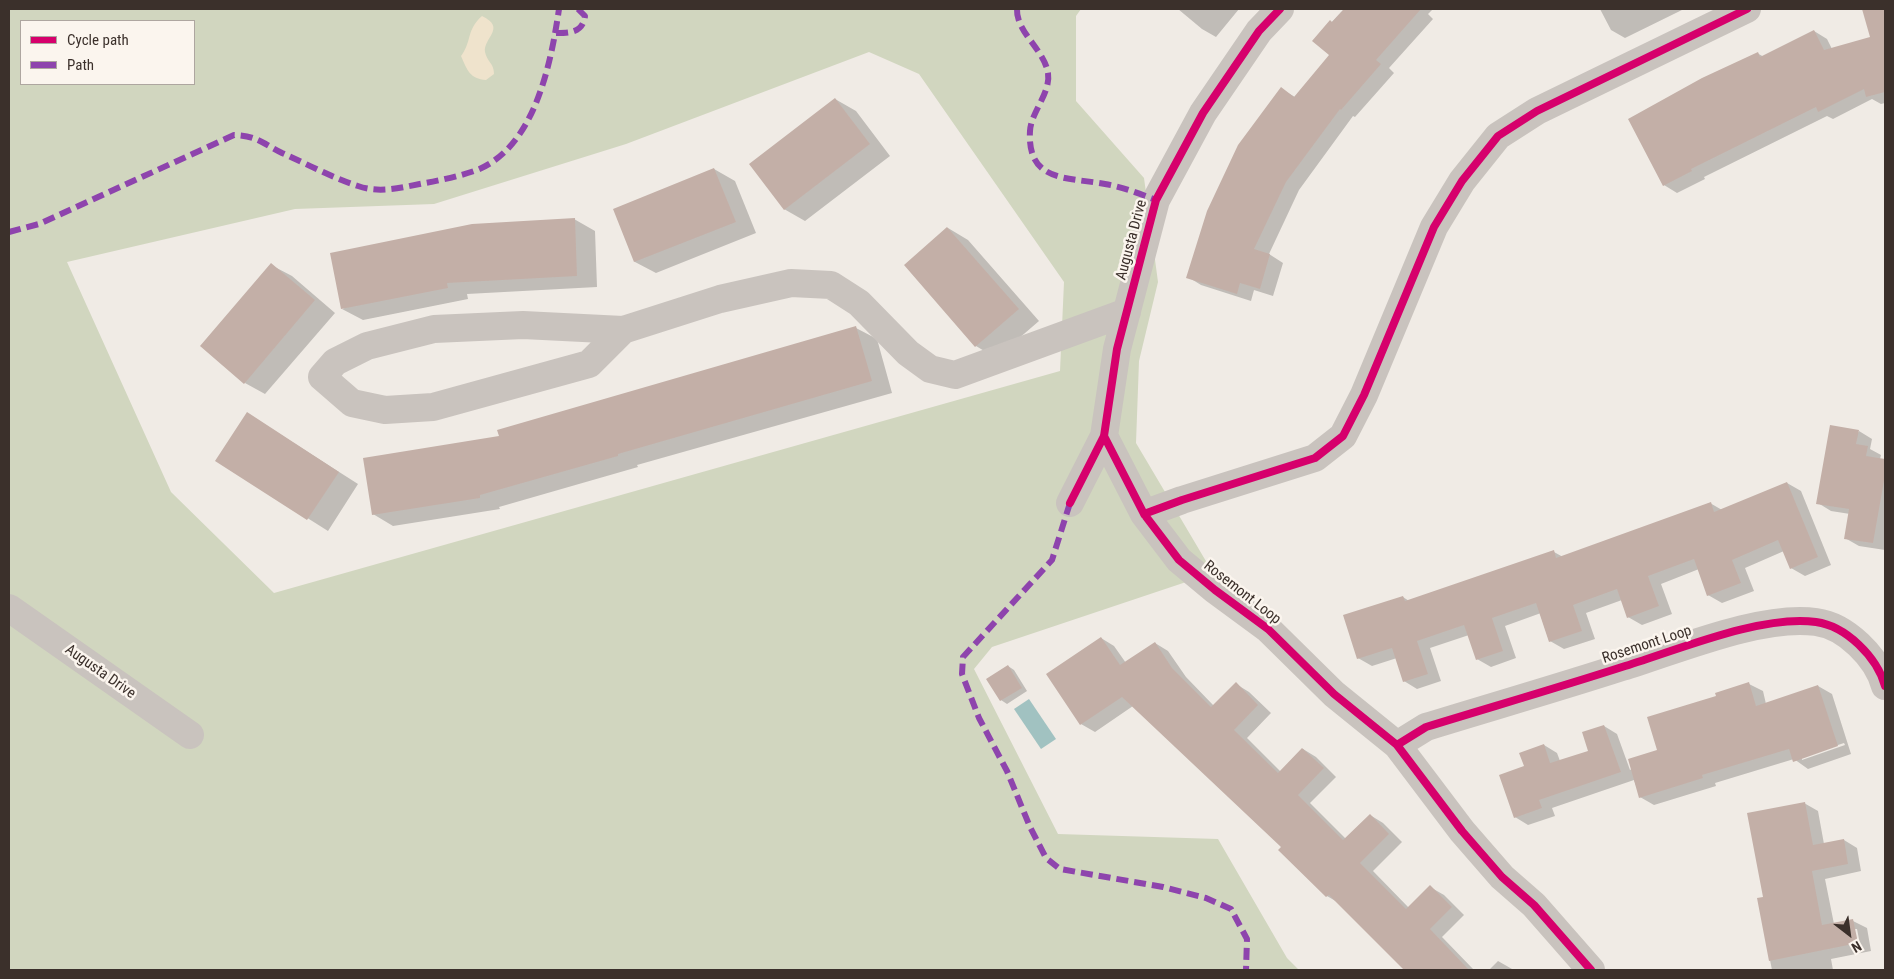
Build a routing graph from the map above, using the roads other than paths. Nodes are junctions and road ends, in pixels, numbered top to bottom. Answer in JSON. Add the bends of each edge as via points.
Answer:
{"nodes":[{"id":1,"x":1280,"y":9,"type":"edge"},
{"id":2,"x":1747,"y":9,"type":"edge"},
{"id":3,"x":1127,"y":312,"type":"junction"},
{"id":4,"x":623,"y":330,"type":"junction"},
{"id":5,"x":1104,"y":436,"type":"junction"},
{"id":6,"x":1070,"y":504,"type":"dead end"},
{"id":7,"x":1144,"y":514,"type":"junction"},
{"id":8,"x":9,"y":608,"type":"edge"},
{"id":9,"x":1885,"y":686,"type":"edge"},
{"id":10,"x":190,"y":735,"type":"dead end"},
{"id":11,"x":1397,"y":744,"type":"junction"},
{"id":12,"x":1592,"y":970,"type":"edge"}],
"edges":[{"from":1,"to":3,"type":"street","name":"Augusta Drive","via":[[1259,31],[1203,113],[1156,200]]},
{"from":2,"to":7,"type":"street","via":[[1537,111],[1498,136],[1462,181],[1434,227],[1343,436],[1315,458]]},
{"from":3,"to":4,"type":"street","via":[[955,375],[930,369],[908,353],[859,303],[831,285],[790,282],[720,299]]},
{"from":3,"to":5,"type":"street","name":"Augusta Drive","via":[[1117,349]]},
{"from":4,"to":4,"type":"street","via":[[523,325],[434,329],[367,346],[335,362],[322,377],[352,404],[385,410],[433,407],[589,364]]},
{"from":5,"to":6,"type":"street","name":"Augusta Drive"},
{"from":5,"to":7,"type":"street","name":"Rosemont Loop"},
{"from":7,"to":11,"type":"street","name":"Rosemont Loop","via":[[1178,560],[1268,629],[1334,694]]},
{"from":8,"to":10,"type":"street","name":"Augusta Drive"},
{"from":9,"to":11,"type":"street","name":"Rosemont Loop","via":[[1882,674],[1859,645],[1841,631],[1818,622],[1786,621],[1708,639],[1426,727]]},
{"from":11,"to":12,"type":"street","name":"Rosemont Loop","via":[[1462,831]]}]}
